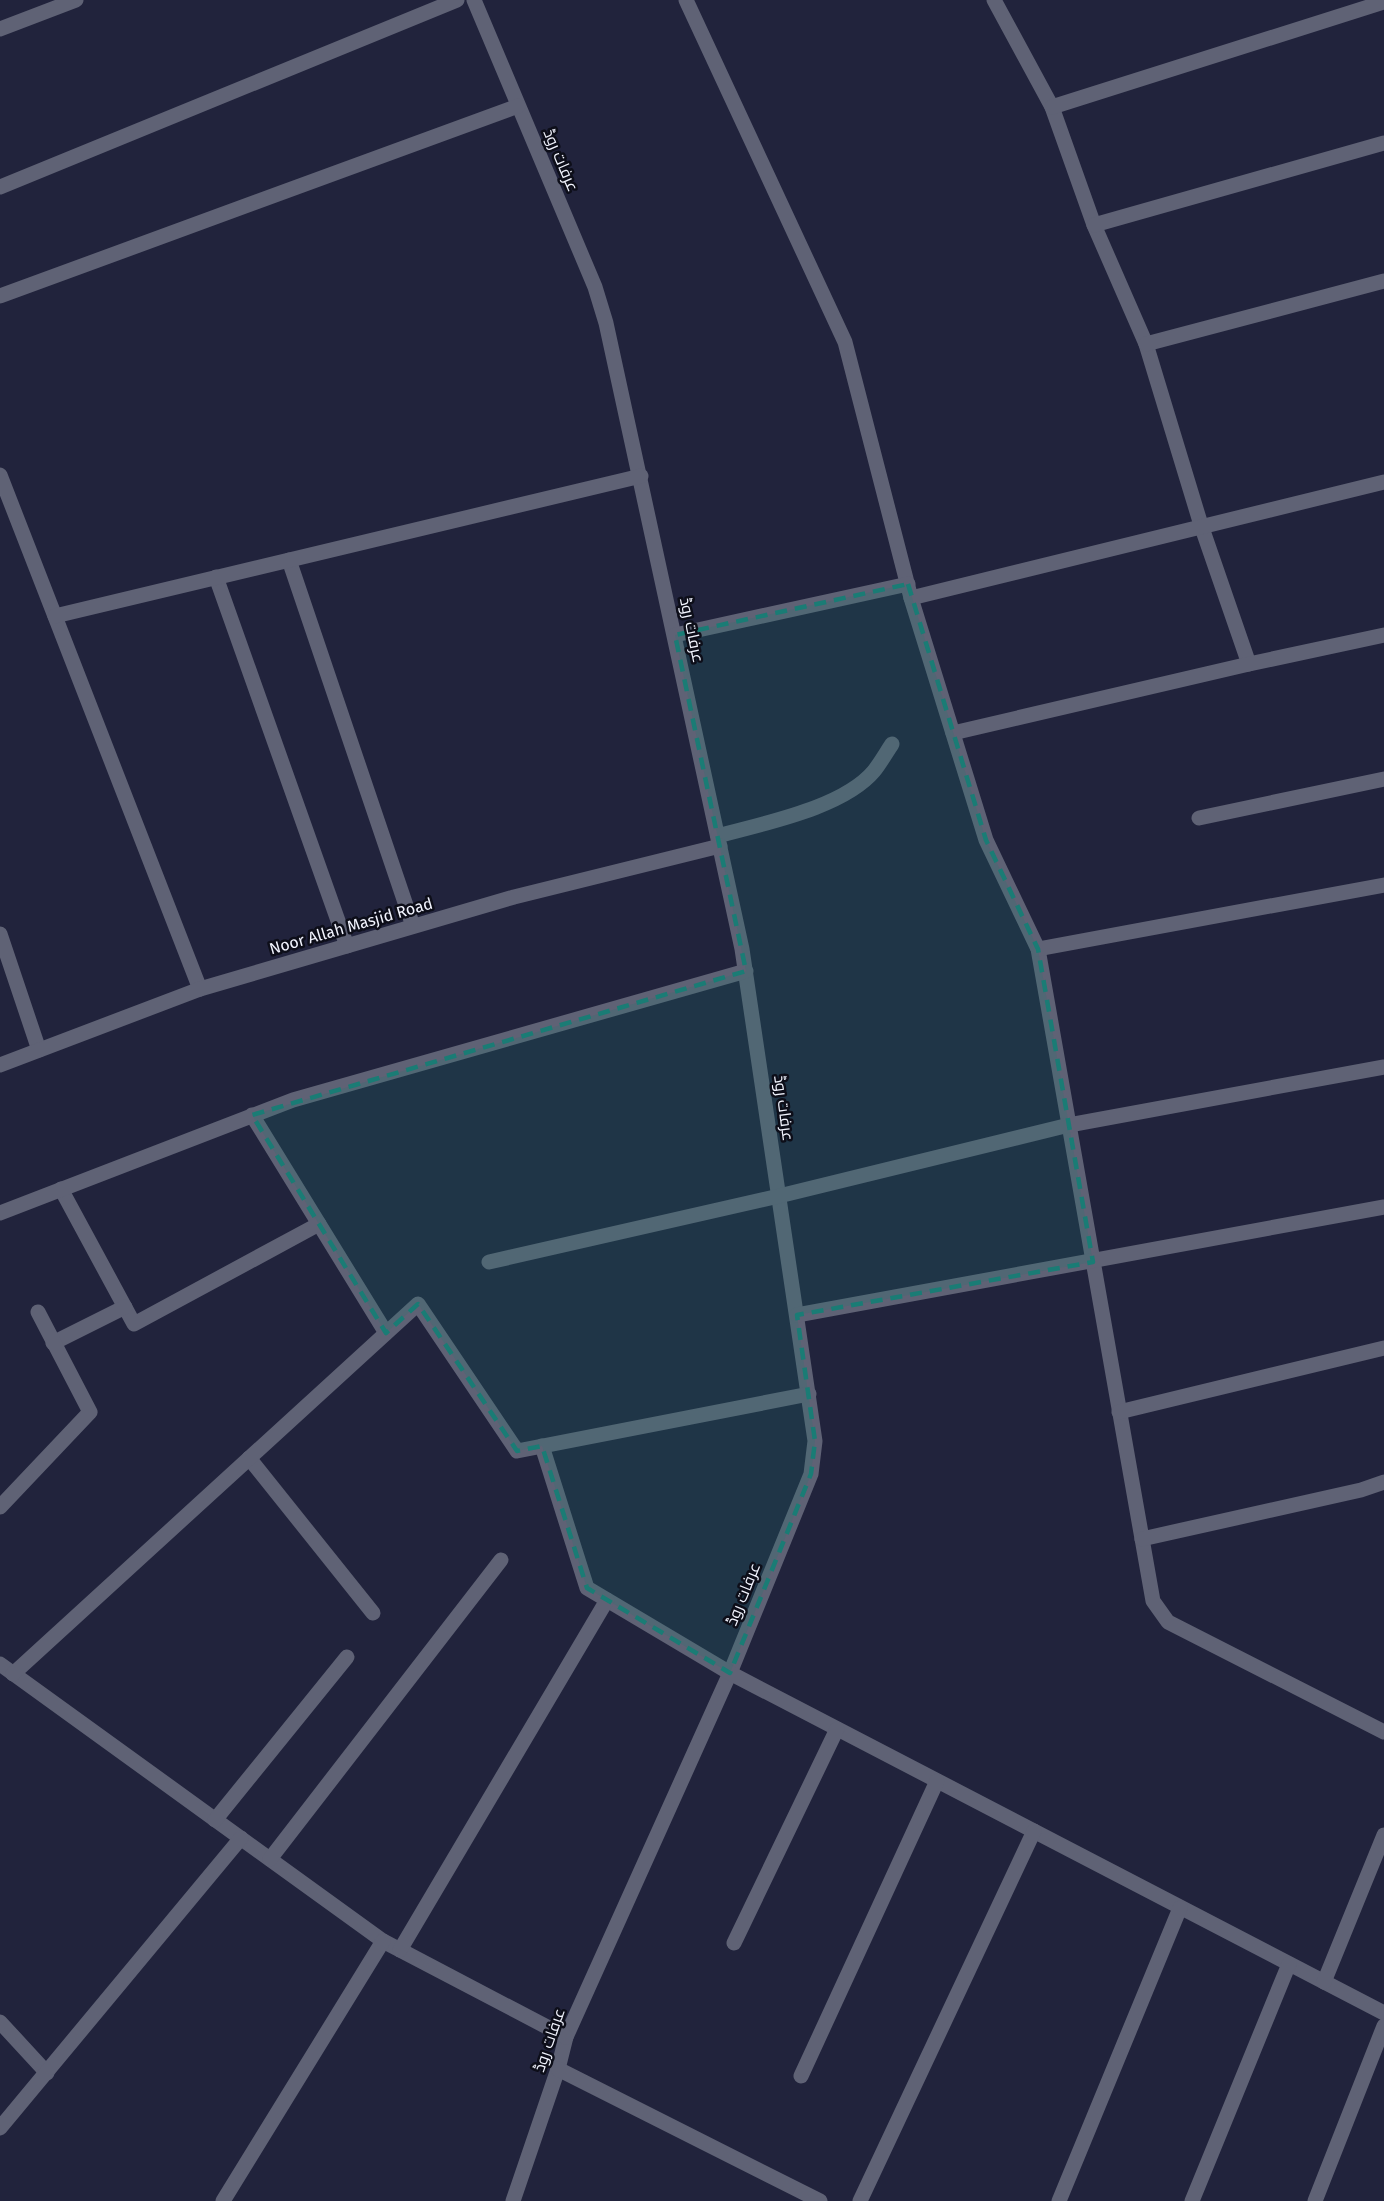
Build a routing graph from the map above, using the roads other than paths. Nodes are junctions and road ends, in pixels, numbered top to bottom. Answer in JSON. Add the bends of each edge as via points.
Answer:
{"nodes":[{"id":1,"x":76,"y":0,"type":"edge"},
{"id":2,"x":457,"y":0,"type":"edge"},
{"id":3,"x":474,"y":0,"type":"edge"},
{"id":4,"x":686,"y":0,"type":"edge"},
{"id":5,"x":994,"y":0,"type":"edge"},
{"id":6,"x":1384,"y":2,"type":"edge"},
{"id":7,"x":0,"y":29,"type":"edge"},
{"id":8,"x":518,"y":106,"type":"junction"},
{"id":9,"x":1052,"y":107,"type":"junction"},
{"id":10,"x":1384,"y":143,"type":"edge"},
{"id":11,"x":0,"y":187,"type":"edge"},
{"id":12,"x":1094,"y":225,"type":"junction"},
{"id":13,"x":1384,"y":281,"type":"edge"},
{"id":14,"x":0,"y":296,"type":"edge"},
{"id":15,"x":1146,"y":344,"type":"junction"},
{"id":16,"x":0,"y":474,"type":"edge"},
{"id":17,"x":641,"y":476,"type":"junction"},
{"id":18,"x":1384,"y":482,"type":"edge"},
{"id":19,"x":1201,"y":525,"type":"junction"},
{"id":20,"x":289,"y":560,"type":"junction"},
{"id":21,"x":216,"y":577,"type":"junction"},
{"id":22,"x":909,"y":591,"type":"junction"},
{"id":23,"x":55,"y":616,"type":"junction"},
{"id":24,"x":675,"y":634,"type":"junction"},
{"id":25,"x":1384,"y":635,"type":"edge"},
{"id":26,"x":1249,"y":664,"type":"junction"},
{"id":27,"x":953,"y":733,"type":"junction"},
{"id":28,"x":892,"y":744,"type":"dead end"},
{"id":29,"x":1384,"y":779,"type":"edge"},
{"id":30,"x":1199,"y":818,"type":"dead end"},
{"id":31,"x":719,"y":841,"type":"junction"},
{"id":32,"x":1384,"y":885,"type":"edge"},
{"id":33,"x":413,"y":926,"type":"junction"},
{"id":34,"x":0,"y":934,"type":"edge"},
{"id":35,"x":347,"y":946,"type":"junction"},
{"id":36,"x":1038,"y":949,"type":"junction"},
{"id":37,"x":746,"y":970,"type":"junction"},
{"id":38,"x":200,"y":989,"type":"junction"},
{"id":39,"x":39,"y":1050,"type":"junction"},
{"id":40,"x":0,"y":1065,"type":"edge"},
{"id":41,"x":1384,"y":1067,"type":"edge"},
{"id":42,"x":252,"y":1115,"type":"junction"},
{"id":43,"x":1069,"y":1125,"type":"junction"},
{"id":44,"x":61,"y":1189,"type":"junction"},
{"id":45,"x":779,"y":1196,"type":"junction"},
{"id":46,"x":1384,"y":1207,"type":"edge"},
{"id":47,"x":0,"y":1213,"type":"edge"},
{"id":48,"x":319,"y":1224,"type":"junction"},
{"id":49,"x":489,"y":1262,"type":"dead end"},
{"id":50,"x":1093,"y":1262,"type":"junction"},
{"id":51,"x":124,"y":1307,"type":"junction"},
{"id":52,"x":38,"y":1312,"type":"dead end"},
{"id":53,"x":797,"y":1315,"type":"junction"},
{"id":54,"x":386,"y":1333,"type":"junction"},
{"id":55,"x":54,"y":1343,"type":"junction"},
{"id":56,"x":1384,"y":1348,"type":"edge"},
{"id":57,"x":809,"y":1395,"type":"junction"},
{"id":58,"x":1119,"y":1412,"type":"junction"},
{"id":59,"x":542,"y":1446,"type":"junction"},
{"id":60,"x":249,"y":1458,"type":"junction"},
{"id":61,"x":1384,"y":1482,"type":"edge"},
{"id":62,"x":0,"y":1507,"type":"edge"},
{"id":63,"x":1142,"y":1539,"type":"junction"},
{"id":64,"x":501,"y":1560,"type":"dead end"},
{"id":65,"x":607,"y":1600,"type":"junction"},
{"id":66,"x":374,"y":1613,"type":"dead end"},
{"id":67,"x":347,"y":1657,"type":"dead end"},
{"id":68,"x":0,"y":1664,"type":"edge"},
{"id":69,"x":730,"y":1673,"type":"junction"},
{"id":70,"x":14,"y":1674,"type":"junction"},
{"id":71,"x":837,"y":1730,"type":"junction"},
{"id":72,"x":1384,"y":1732,"type":"edge"},
{"id":73,"x":937,"y":1781,"type":"junction"},
{"id":74,"x":215,"y":1820,"type":"junction"},
{"id":75,"x":1034,"y":1831,"type":"junction"},
{"id":76,"x":1384,"y":1835,"type":"edge"},
{"id":77,"x":241,"y":1838,"type":"junction"},
{"id":78,"x":270,"y":1859,"type":"junction"},
{"id":79,"x":1180,"y":1908,"type":"junction"},
{"id":80,"x":383,"y":1941,"type":"junction"},
{"id":81,"x":734,"y":1943,"type":"dead end"},
{"id":82,"x":400,"y":1950,"type":"junction"},
{"id":83,"x":1289,"y":1964,"type":"junction"},
{"id":84,"x":1324,"y":1982,"type":"junction"},
{"id":85,"x":1384,"y":2013,"type":"edge"},
{"id":86,"x":0,"y":2022,"type":"edge"},
{"id":87,"x":1384,"y":2026,"type":"edge"},
{"id":88,"x":566,"y":2037,"type":"junction"},
{"id":89,"x":558,"y":2069,"type":"junction"},
{"id":90,"x":47,"y":2073,"type":"junction"},
{"id":91,"x":801,"y":2076,"type":"dead end"},
{"id":92,"x":0,"y":2128,"type":"edge"},
{"id":93,"x":223,"y":2201,"type":"edge"},
{"id":94,"x":513,"y":2201,"type":"edge"},
{"id":95,"x":820,"y":2201,"type":"edge"},
{"id":96,"x":860,"y":2201,"type":"edge"},
{"id":97,"x":1059,"y":2201,"type":"edge"},
{"id":98,"x":1192,"y":2201,"type":"edge"},
{"id":99,"x":1315,"y":2201,"type":"edge"}],
"edges":[{"from":1,"to":7,"type":"street"},
{"from":2,"to":11,"type":"street"},
{"from":3,"to":8,"type":"street","name":"عرفات روڈ"},
{"from":4,"to":22,"type":"street","via":[[845,342]]},
{"from":5,"to":9,"type":"street"},
{"from":6,"to":9,"type":"street"},
{"from":8,"to":14,"type":"street"},
{"from":8,"to":17,"type":"street","name":"عرفات روڈ","via":[[595,286]]},
{"from":9,"to":12,"type":"street"},
{"from":10,"to":12,"type":"street"},
{"from":12,"to":15,"type":"street"},
{"from":13,"to":15,"type":"street"},
{"from":15,"to":19,"type":"street"},
{"from":16,"to":23,"type":"street"},
{"from":17,"to":20,"type":"street"},
{"from":17,"to":24,"type":"street","name":"عرفات روڈ"},
{"from":18,"to":19,"type":"street"},
{"from":19,"to":22,"type":"street"},
{"from":19,"to":26,"type":"street"},
{"from":20,"to":21,"type":"street"},
{"from":20,"to":33,"type":"street"},
{"from":21,"to":23,"type":"street"},
{"from":21,"to":35,"type":"street"},
{"from":22,"to":24,"type":"street"},
{"from":22,"to":27,"type":"street"},
{"from":23,"to":38,"type":"street"},
{"from":24,"to":31,"type":"street","name":"عرفات روڈ"},
{"from":25,"to":26,"type":"street"},
{"from":26,"to":27,"type":"street"},
{"from":27,"to":36,"type":"street","via":[[986,840]]},
{"from":28,"to":31,"type":"street","name":"Noor Allah Masjid Road","via":[[873,772],[844,793],[813,809]]},
{"from":29,"to":30,"type":"street"},
{"from":31,"to":33,"type":"street","name":"Noor Allah Masjid Road"},
{"from":31,"to":37,"type":"street","name":"عرفات روڈ"},
{"from":32,"to":36,"type":"street"},
{"from":33,"to":35,"type":"street","name":"Noor Allah Masjid Road"},
{"from":34,"to":39,"type":"street"},
{"from":35,"to":38,"type":"street","name":"Noor Allah Masjid Road"},
{"from":36,"to":43,"type":"street"},
{"from":37,"to":42,"type":"street"},
{"from":37,"to":45,"type":"street","name":"عرفات روڈ"},
{"from":38,"to":39,"type":"street","name":"Noor Allah Masjid Road"},
{"from":39,"to":40,"type":"street","name":"Noor Allah Masjid Road"},
{"from":41,"to":43,"type":"street"},
{"from":42,"to":44,"type":"street"},
{"from":42,"to":48,"type":"street"},
{"from":43,"to":45,"type":"street"},
{"from":43,"to":50,"type":"street"},
{"from":44,"to":47,"type":"street"},
{"from":44,"to":51,"type":"street"},
{"from":45,"to":49,"type":"street"},
{"from":45,"to":53,"type":"street","name":"عرفات روڈ"},
{"from":46,"to":50,"type":"street"},
{"from":48,"to":51,"type":"street","via":[[134,1324]]},
{"from":48,"to":54,"type":"street"},
{"from":50,"to":53,"type":"street"},
{"from":50,"to":58,"type":"street"},
{"from":51,"to":55,"type":"street"},
{"from":52,"to":55,"type":"street"},
{"from":53,"to":57,"type":"street","name":"عرفات روڈ"},
{"from":54,"to":59,"type":"street","via":[[418,1304],[517,1451]]},
{"from":54,"to":60,"type":"street"},
{"from":55,"to":62,"type":"street","via":[[90,1412]]},
{"from":56,"to":58,"type":"street"},
{"from":57,"to":59,"type":"street"},
{"from":57,"to":69,"type":"street","name":"عرفات روڈ","via":[[815,1441],[811,1474]]},
{"from":58,"to":63,"type":"street"},
{"from":59,"to":65,"type":"street","via":[[587,1588]]},
{"from":60,"to":66,"type":"street"},
{"from":60,"to":70,"type":"street"},
{"from":61,"to":63,"type":"street"},
{"from":63,"to":72,"type":"street","via":[[1153,1601],[1168,1622]]},
{"from":64,"to":78,"type":"street"},
{"from":65,"to":69,"type":"street"},
{"from":65,"to":82,"type":"street"},
{"from":67,"to":74,"type":"street"},
{"from":68,"to":70,"type":"street"},
{"from":69,"to":71,"type":"street"},
{"from":69,"to":88,"type":"street","name":"عرفات روڈ"},
{"from":70,"to":74,"type":"street"},
{"from":71,"to":73,"type":"street"},
{"from":71,"to":81,"type":"street"},
{"from":73,"to":75,"type":"street"},
{"from":73,"to":91,"type":"street"},
{"from":74,"to":77,"type":"street"},
{"from":75,"to":79,"type":"street"},
{"from":75,"to":96,"type":"street"},
{"from":76,"to":84,"type":"street"},
{"from":77,"to":78,"type":"street"},
{"from":77,"to":90,"type":"street"},
{"from":78,"to":80,"type":"street"},
{"from":79,"to":83,"type":"street"},
{"from":79,"to":97,"type":"street"},
{"from":80,"to":82,"type":"street"},
{"from":80,"to":93,"type":"street"},
{"from":82,"to":88,"type":"street"},
{"from":83,"to":84,"type":"street"},
{"from":83,"to":98,"type":"street"},
{"from":84,"to":85,"type":"street"},
{"from":86,"to":90,"type":"street"},
{"from":87,"to":99,"type":"street"},
{"from":88,"to":89,"type":"street","name":"عرفات روڈ"},
{"from":89,"to":94,"type":"street","name":"عرفات روڈ"},
{"from":89,"to":95,"type":"street"},
{"from":90,"to":92,"type":"street"}]}
